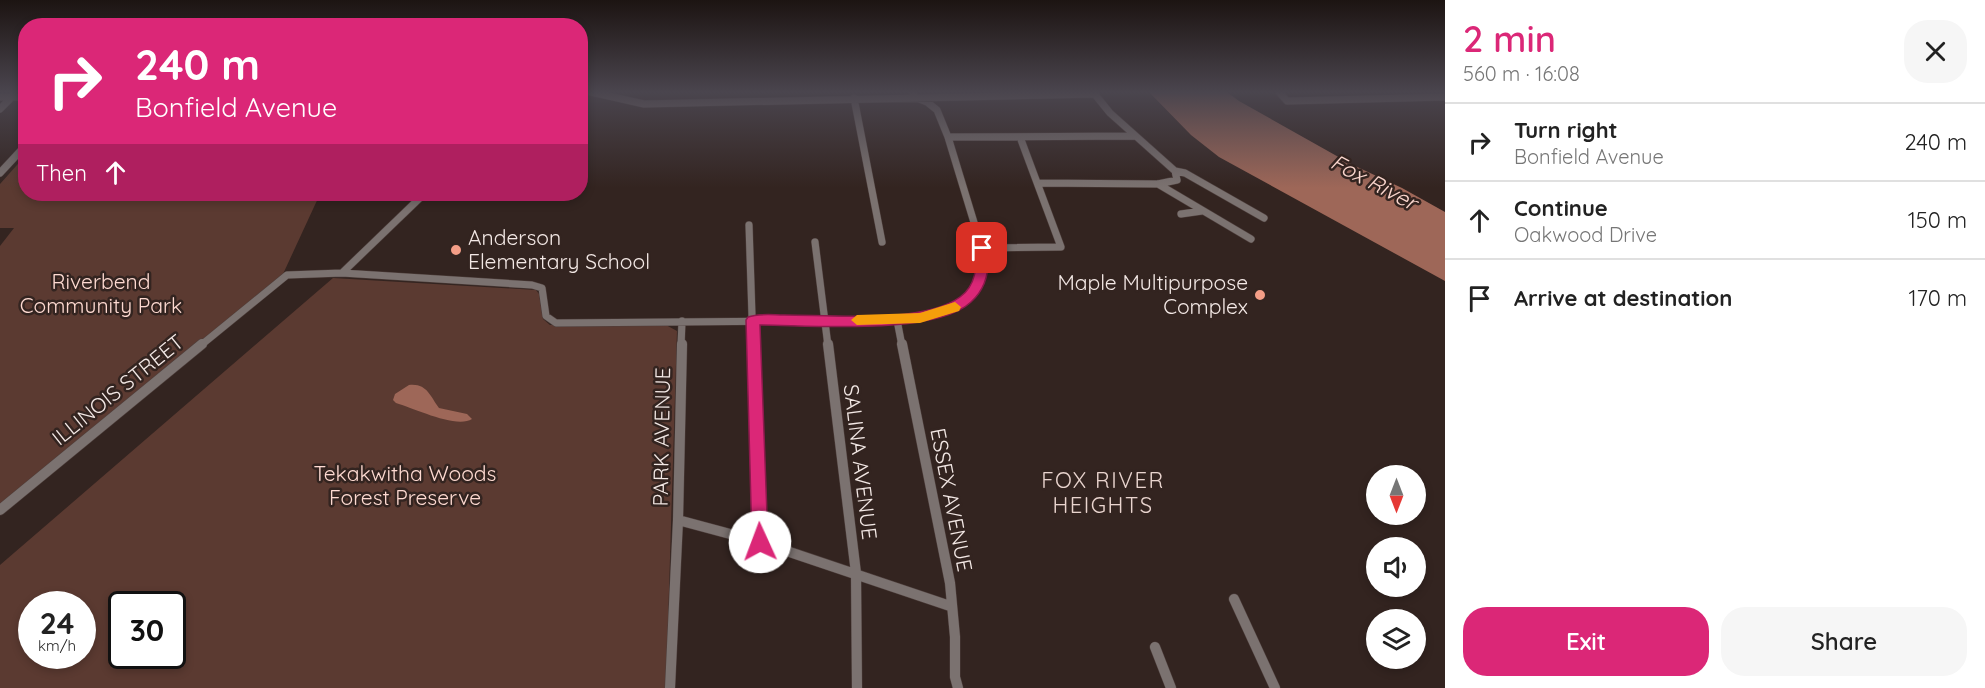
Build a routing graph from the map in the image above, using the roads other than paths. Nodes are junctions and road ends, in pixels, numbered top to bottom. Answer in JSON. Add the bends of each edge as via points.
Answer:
{"nodes":[{"id":1,"x":859,"y":124,"type":"edge"},
{"id":2,"x":943,"y":124,"type":"edge"},
{"id":3,"x":1122,"y":124,"type":"edge"},
{"id":4,"x":1135,"y":136,"type":"junction"},
{"id":5,"x":948,"y":137,"type":"junction"},
{"id":6,"x":1020,"y":137,"type":"junction"},
{"id":7,"x":18,"y":153,"type":"edge"},
{"id":8,"x":1175,"y":171,"type":"junction"},
{"id":9,"x":0,"y":172,"type":"edge"},
{"id":10,"x":1038,"y":183,"type":"junction"},
{"id":11,"x":1158,"y":184,"type":"junction"},
{"id":12,"x":417,"y":201,"type":"edge"},
{"id":13,"x":1203,"y":211,"type":"junction"},
{"id":14,"x":1181,"y":214,"type":"dead end"},
{"id":15,"x":1264,"y":218,"type":"dead end"},
{"id":16,"x":749,"y":225,"type":"dead end"},
{"id":17,"x":1251,"y":239,"type":"dead end"},
{"id":18,"x":814,"y":242,"type":"dead end"},
{"id":19,"x":882,"y":242,"type":"dead end"},
{"id":20,"x":1061,"y":247,"type":"joint"},
{"id":21,"x":982,"y":248,"type":"junction"},
{"id":22,"x":342,"y":273,"type":"junction"},
{"id":23,"x":753,"y":320,"type":"junction"},
{"id":24,"x":824,"y":320,"type":"junction"},
{"id":25,"x":897,"y":320,"type":"junction"},
{"id":26,"x":682,"y":321,"type":"junction"},
{"id":27,"x":0,"y":510,"type":"edge"},
{"id":28,"x":678,"y":520,"type":"junction"},
{"id":29,"x":760,"y":542,"type":"junction"},
{"id":30,"x":856,"y":573,"type":"junction"},
{"id":31,"x":1234,"y":599,"type":"dead end"},
{"id":32,"x":950,"y":606,"type":"junction"},
{"id":33,"x":1155,"y":647,"type":"dead end"},
{"id":34,"x":670,"y":688,"type":"edge"},
{"id":35,"x":857,"y":688,"type":"edge"},
{"id":36,"x":958,"y":688,"type":"edge"},
{"id":37,"x":1171,"y":688,"type":"edge"},
{"id":38,"x":1275,"y":688,"type":"edge"}],
"edges":[{"from":1,"to":19,"type":"street"},
{"from":2,"to":5,"type":"street"},
{"from":3,"to":4,"type":"street"},
{"from":4,"to":6,"type":"street"},
{"from":4,"to":8,"type":"street"},
{"from":5,"to":6,"type":"street"},
{"from":5,"to":21,"type":"street"},
{"from":6,"to":10,"type":"street"},
{"from":7,"to":9,"type":"street"},
{"from":8,"to":11,"type":"street","via":[[1177,180]]},
{"from":8,"to":15,"type":"street"},
{"from":10,"to":11,"type":"street"},
{"from":10,"to":20,"type":"street"},
{"from":11,"to":13,"type":"street"},
{"from":12,"to":22,"type":"street"},
{"from":13,"to":14,"type":"street"},
{"from":13,"to":17,"type":"street"},
{"from":16,"to":23,"type":"street"},
{"from":18,"to":24,"type":"street","name":"SALINA AVENUE"},
{"from":20,"to":21,"type":"street"},
{"from":21,"to":25,"type":"street","via":[[982,273],[965,300],[943,313]]},
{"from":22,"to":26,"type":"street","via":[[532,285],[542,288],[546,316],[556,323]]},
{"from":22,"to":27,"type":"street","name":"ILLINOIS STREET","via":[[287,275]]},
{"from":23,"to":24,"type":"street"},
{"from":23,"to":26,"type":"street"},
{"from":23,"to":29,"type":"street"},
{"from":24,"to":25,"type":"street"},
{"from":24,"to":30,"type":"street","name":"SALINA AVENUE"},
{"from":25,"to":32,"type":"street","name":"ESSEX AVENUE","via":[[950,583]]},
{"from":26,"to":28,"type":"street","name":"PARK AVENUE"},
{"from":28,"to":29,"type":"street","name":"PARK AVENUE"},
{"from":28,"to":34,"type":"street"},
{"from":29,"to":30,"type":"street","name":"PARK AVENUE"},
{"from":30,"to":32,"type":"street","name":"PARK AVENUE"},
{"from":30,"to":35,"type":"street","name":"SALINA AVENUE"},
{"from":31,"to":38,"type":"street"},
{"from":32,"to":36,"type":"street","name":"ESSEX AVENUE"},
{"from":33,"to":37,"type":"street"}]}
